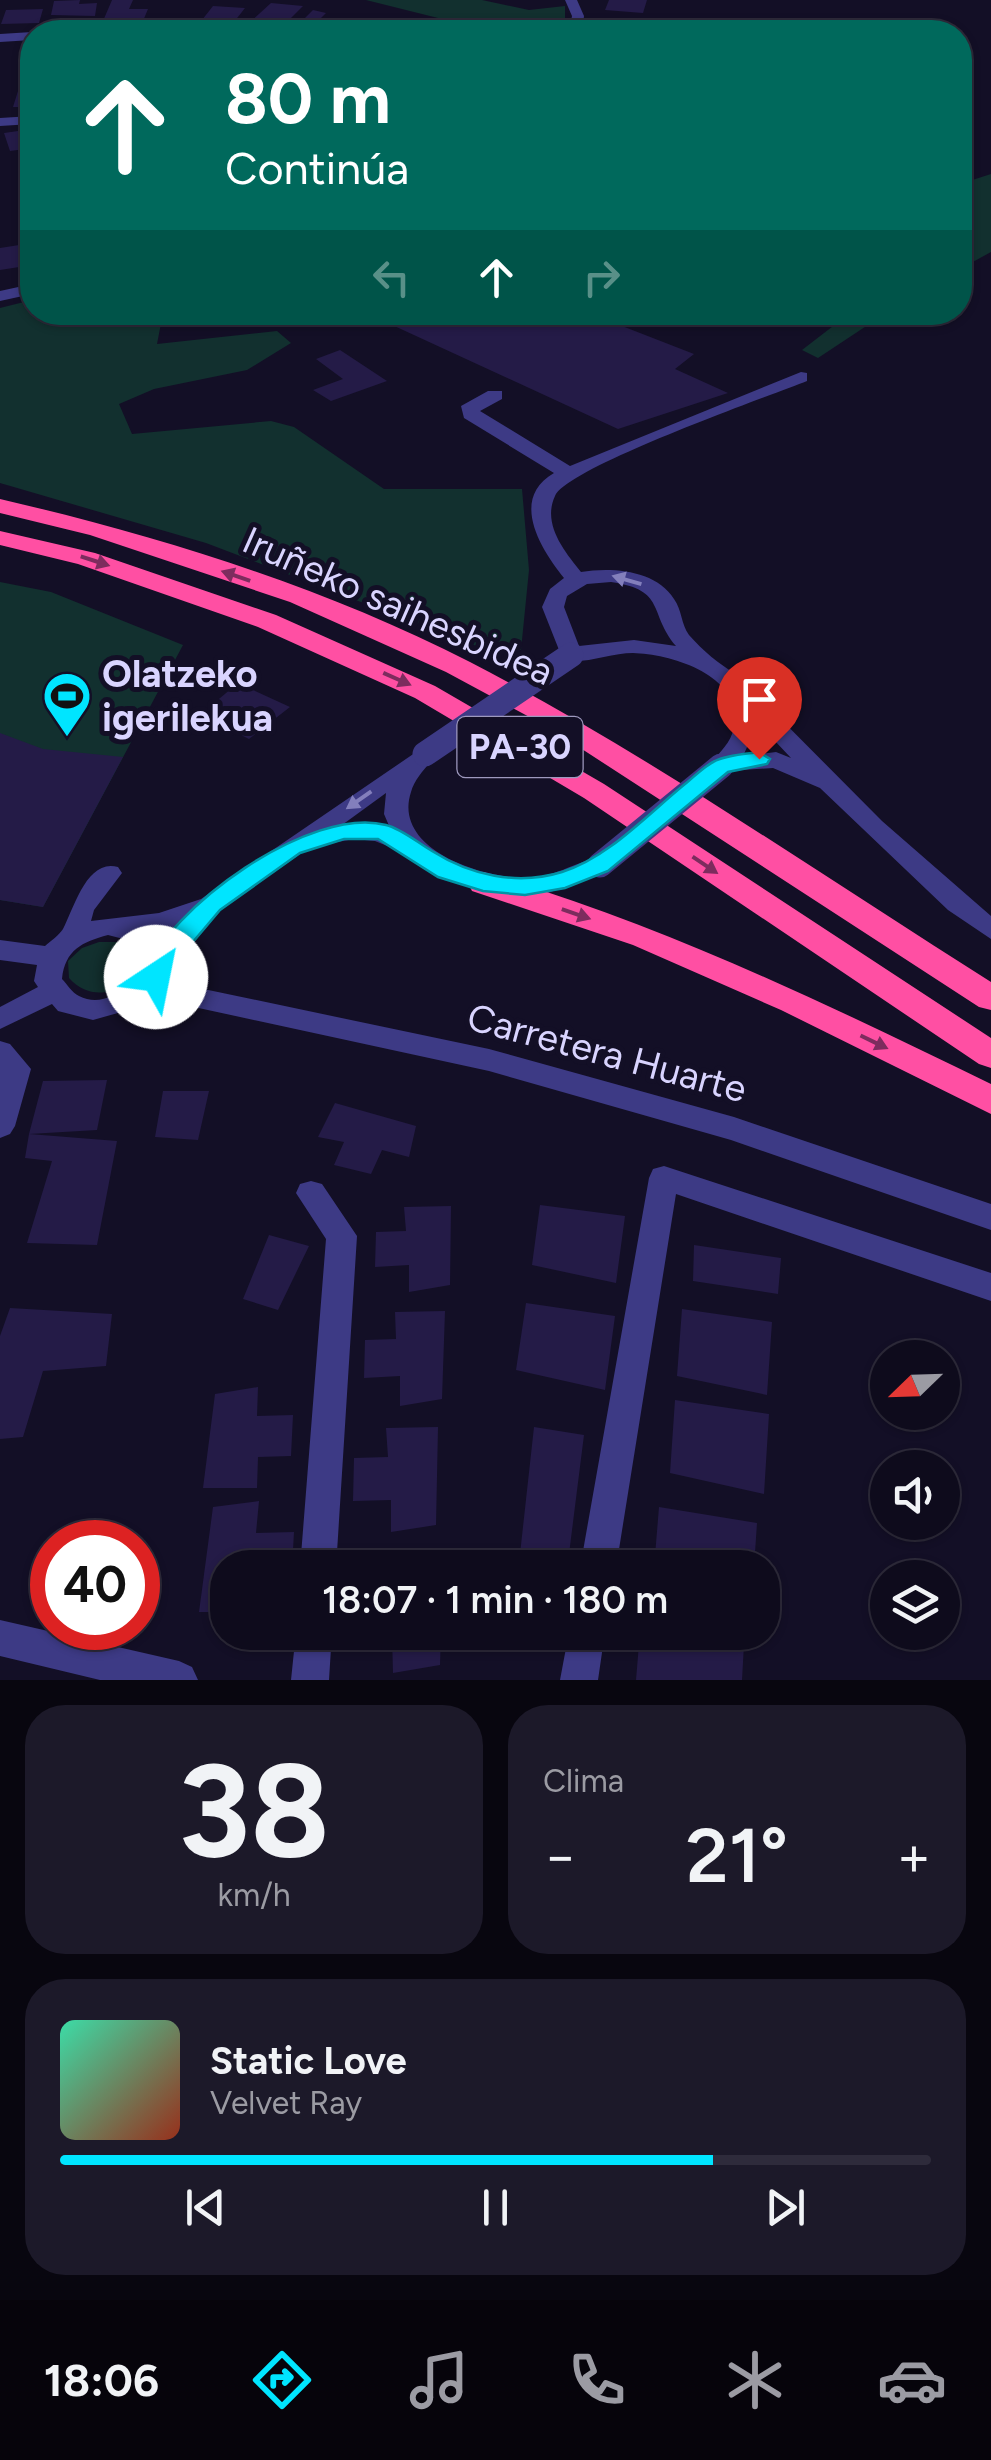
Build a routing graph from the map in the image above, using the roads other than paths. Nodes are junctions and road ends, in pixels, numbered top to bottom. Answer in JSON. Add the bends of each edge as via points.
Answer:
{"nodes":[{"id":1,"x":801,"y":377,"type":"dead end"},
{"id":2,"x":494,"y":395,"type":"dead end"},
{"id":3,"x":568,"y":473,"type":"junction"},
{"id":4,"x":0,"y":506,"type":"edge"},
{"id":5,"x":0,"y":538,"type":"edge"},
{"id":6,"x":577,"y":581,"type":"junction"},
{"id":7,"x":310,"y":602,"type":"junction"},
{"id":8,"x":571,"y":655,"type":"junction"},
{"id":9,"x":705,"y":662,"type":"junction"},
{"id":10,"x":730,"y":680,"type":"junction"},
{"id":11,"x":425,"y":754,"type":"junction"},
{"id":12,"x":722,"y":766,"type":"junction"},
{"id":13,"x":836,"y":790,"type":"junction"},
{"id":14,"x":292,"y":847,"type":"junction"},
{"id":15,"x":418,"y":852,"type":"junction"},
{"id":16,"x":483,"y":883,"type":"junction"},
{"id":17,"x":211,"y":904,"type":"junction"},
{"id":18,"x":117,"y":926,"type":"junction"},
{"id":19,"x":991,"y":930,"type":"edge"},
{"id":20,"x":74,"y":935,"type":"junction"},
{"id":21,"x":0,"y":950,"type":"edge"},
{"id":22,"x":51,"y":957,"type":"junction"},
{"id":23,"x":160,"y":964,"type":"junction"},
{"id":24,"x":991,"y":978,"type":"edge"},
{"id":25,"x":53,"y":992,"type":"junction"},
{"id":26,"x":194,"y":997,"type":"junction"},
{"id":27,"x":991,"y":998,"type":"edge"},
{"id":28,"x":132,"y":999,"type":"junction"},
{"id":29,"x":0,"y":1020,"type":"edge"},
{"id":30,"x":0,"y":1052,"type":"edge"},
{"id":31,"x":991,"y":1056,"type":"edge"},
{"id":32,"x":991,"y":1100,"type":"edge"},
{"id":33,"x":0,"y":1126,"type":"edge"},
{"id":34,"x":311,"y":1193,"type":"dead end"},
{"id":35,"x":991,"y":1216,"type":"edge"},
{"id":36,"x":991,"y":1288,"type":"edge"},
{"id":37,"x":319,"y":1550,"type":"edge"},
{"id":38,"x":601,"y":1550,"type":"edge"},
{"id":39,"x":0,"y":1638,"type":"edge"},
{"id":40,"x":312,"y":1650,"type":"edge"},
{"id":41,"x":584,"y":1650,"type":"edge"},
{"id":42,"x":178,"y":1680,"type":"edge"},
{"id":43,"x":310,"y":1680,"type":"edge"},
{"id":44,"x":579,"y":1680,"type":"edge"}],
"edges":[{"from":1,"to":3,"type":"street"},
{"from":2,"to":3,"type":"street","via":[[470,406],[471,414]]},
{"from":3,"to":6,"type":"street","via":[[542,499],[541,524]]},
{"from":7,"to":4,"type":"highway","name":"Iruñeko saihesbidea","number":"PA-30","one_way":true,"via":[[98,529]]},
{"from":5,"to":31,"type":"highway","name":"Iruñeko saihesbidea","number":"PA-30","one_way":true,"via":[[86,558],[267,621],[425,692],[594,791]]},
{"from":6,"to":8,"type":"street","via":[[559,592],[553,607]]},
{"from":9,"to":6,"type":"street","one_way":true,"via":[[674,630],[661,594],[608,575]]},
{"from":7,"to":24,"type":"highway","via":[[416,640],[584,723]]},
{"from":7,"to":27,"type":"highway","name":"Iruñeko saihesbidea","number":"PA-30","via":[[558,720]]},
{"from":8,"to":9,"type":"street","via":[[638,645]]},
{"from":8,"to":11,"type":"street","bridge":true},
{"from":9,"to":10,"type":"street"},
{"from":10,"to":12,"type":"street","via":[[744,702],[748,726]]},
{"from":10,"to":13,"type":"street"},
{"from":11,"to":14,"type":"street","one_way":true},
{"from":11,"to":15,"type":"street","via":[[405,776],[397,801],[401,827]]},
{"from":12,"to":13,"type":"street","via":[[776,760]]},
{"from":12,"to":16,"type":"street","bridge":true,"via":[[600,865],[565,880]]},
{"from":13,"to":19,"type":"street"},
{"from":14,"to":15,"type":"street","via":[[344,831],[382,831]]},
{"from":14,"to":17,"type":"street"},
{"from":15,"to":16,"type":"street","via":[[446,871]]},
{"from":16,"to":32,"type":"highway","one_way":true,"via":[[644,937],[793,1001]]},
{"from":17,"to":18,"type":"street","via":[[161,922]]},
{"from":17,"to":23,"type":"street"},
{"from":18,"to":20,"type":"street"},
{"from":18,"to":20,"type":"street","via":[[99,909],[108,873],[82,908]]},
{"from":18,"to":23,"type":"street","via":[[152,940]]},
{"from":20,"to":22,"type":"street"},
{"from":21,"to":22,"type":"street"},
{"from":22,"to":25,"type":"street"},
{"from":23,"to":26,"type":"street"},
{"from":23,"to":28,"type":"street"},
{"from":25,"to":28,"type":"street","via":[[97,1008]]},
{"from":25,"to":29,"type":"street"},
{"from":26,"to":28,"type":"street","name":"Carretera Huarte"},
{"from":26,"to":35,"type":"street","name":"Carretera Huarte","via":[[489,1060],[734,1128]]},
{"from":30,"to":33,"type":"street","via":[[17,1069]]},
{"from":34,"to":37,"type":"street","via":[[342,1236]]},
{"from":36,"to":38,"type":"street","via":[[664,1178]]},
{"from":39,"to":42,"type":"street"},
{"from":40,"to":43,"type":"street"},
{"from":41,"to":44,"type":"street"}]}
